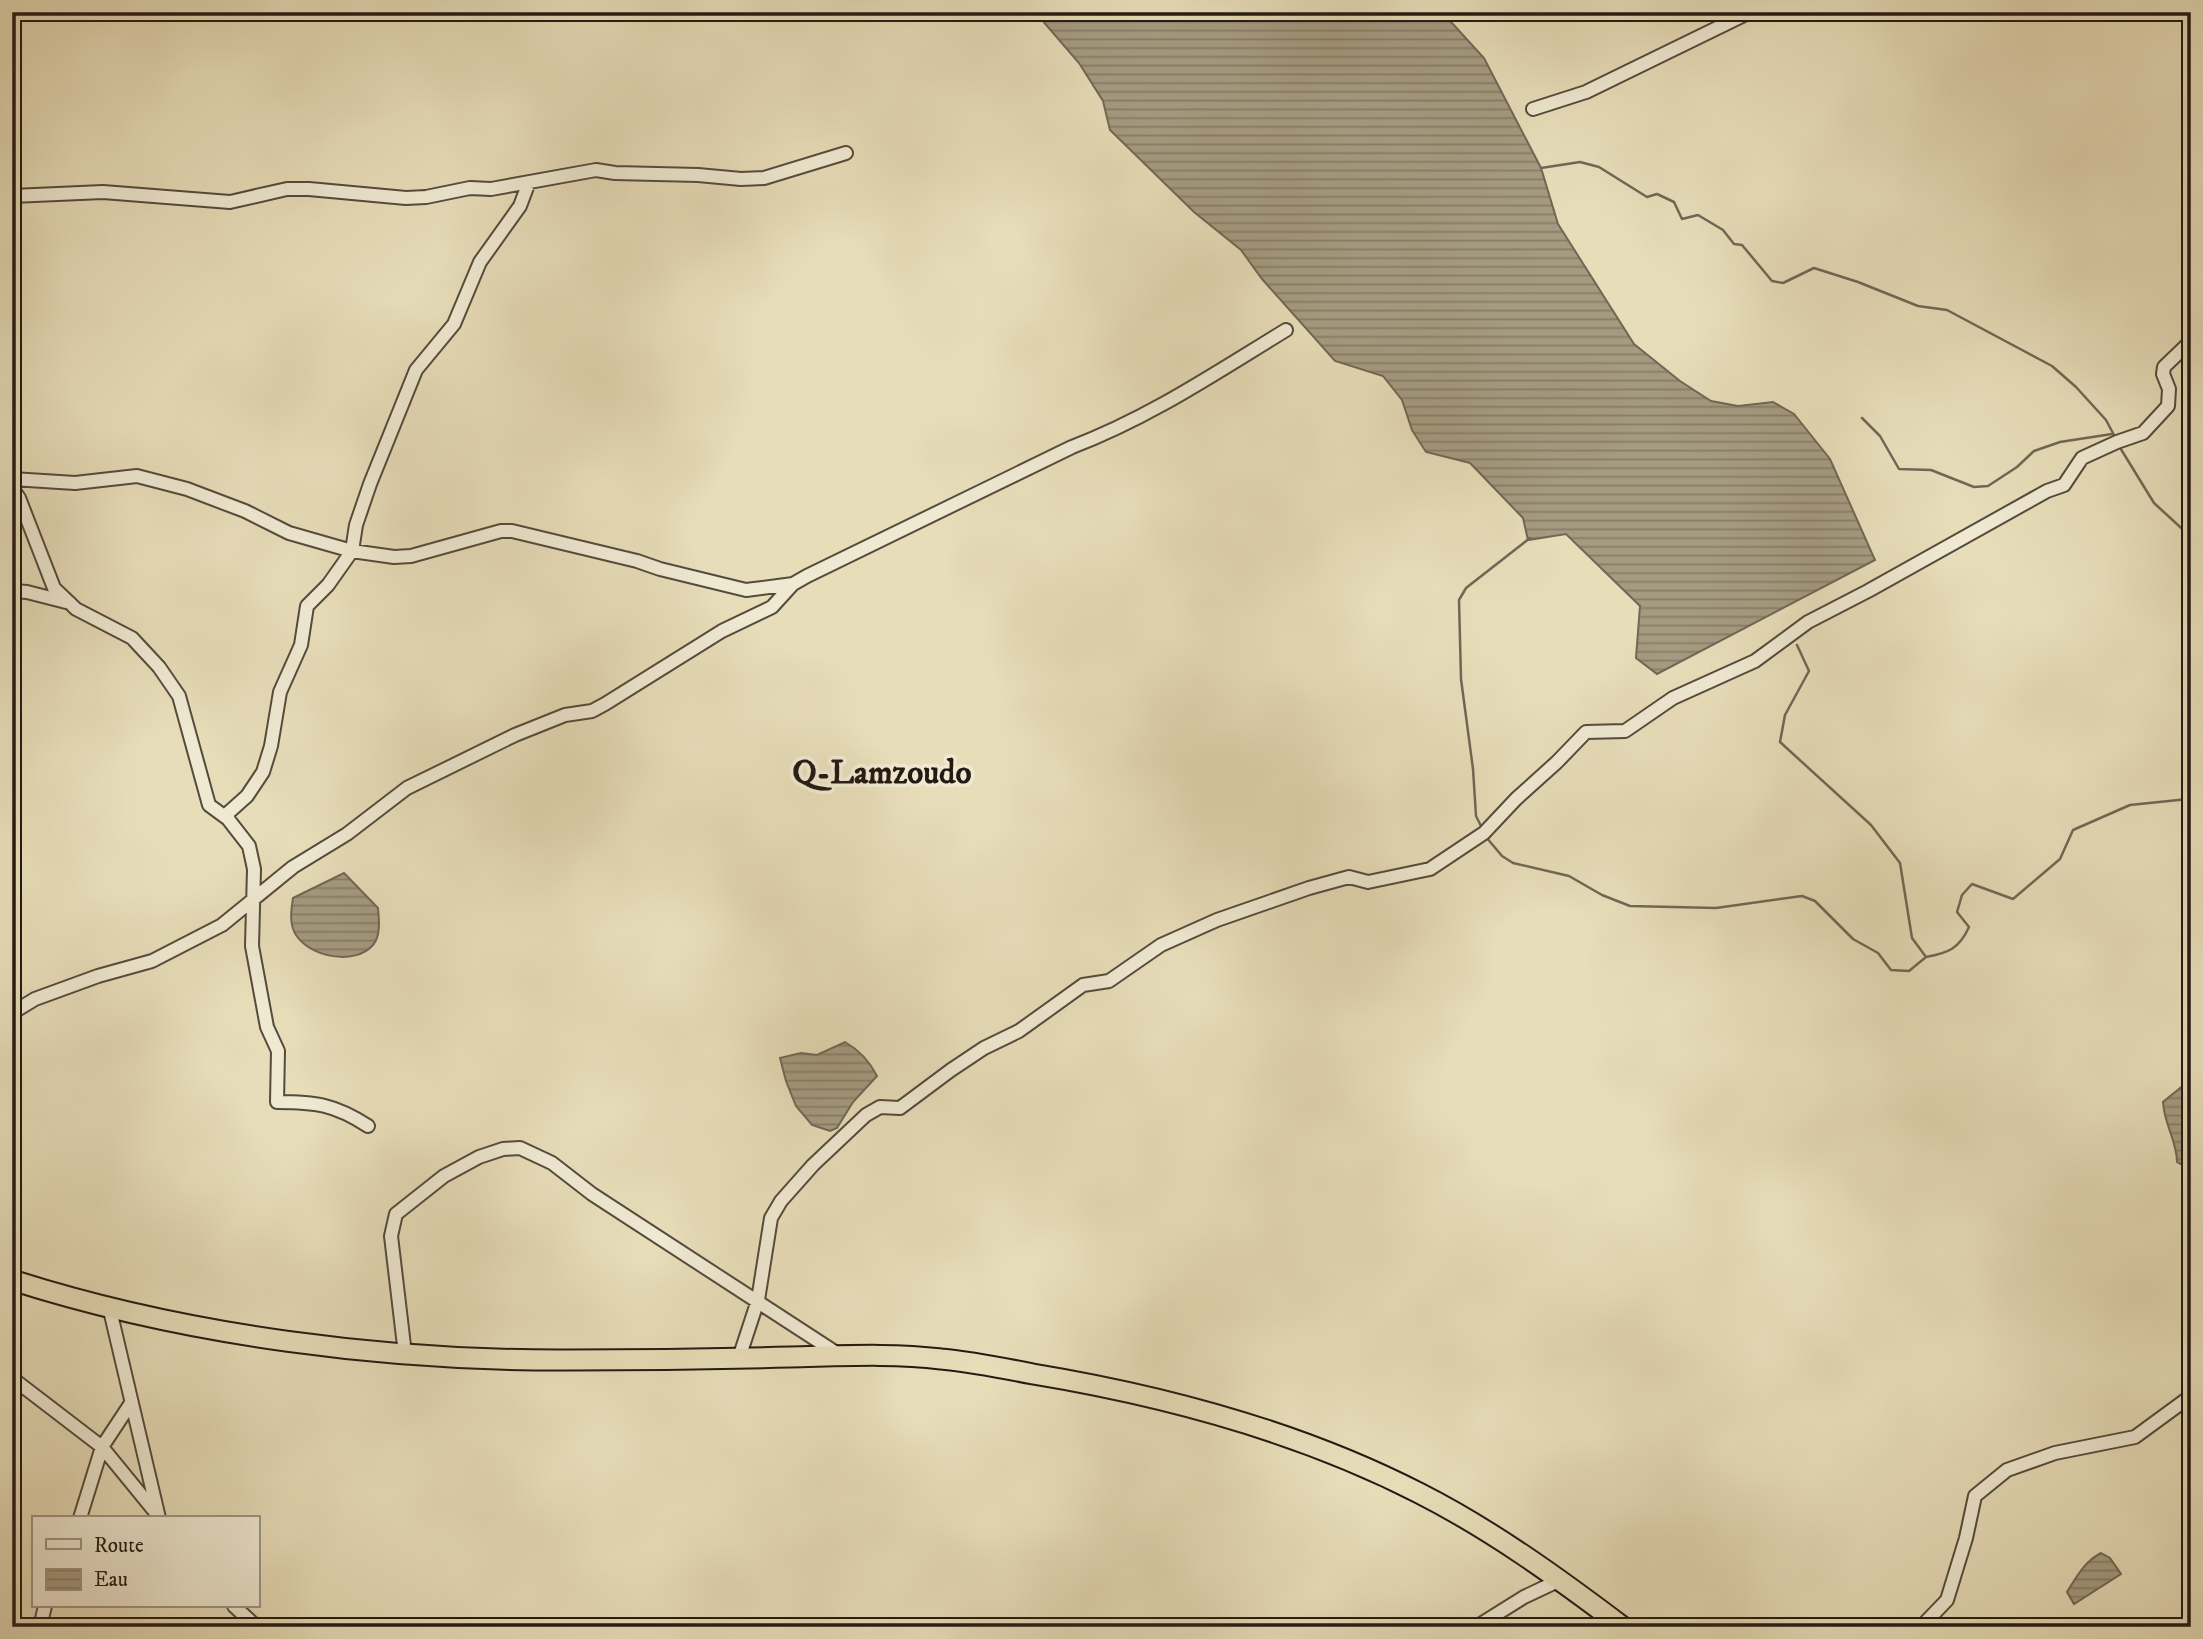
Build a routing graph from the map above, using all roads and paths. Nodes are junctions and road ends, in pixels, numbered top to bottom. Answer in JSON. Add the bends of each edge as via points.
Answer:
{"nodes":[{"id":1,"x":1749,"y":12,"type":"edge"},
{"id":2,"x":1533,"y":109,"type":"dead end"},
{"id":3,"x":846,"y":153,"type":"dead end"},
{"id":4,"x":529,"y":182,"type":"junction"},
{"id":5,"x":12,"y":196,"type":"edge"},
{"id":6,"x":1286,"y":330,"type":"dead end"},
{"id":7,"x":2191,"y":341,"type":"edge"},
{"id":8,"x":12,"y":480,"type":"edge"},
{"id":9,"x":12,"y":488,"type":"edge"},
{"id":10,"x":352,"y":551,"type":"junction"},
{"id":11,"x":793,"y":584,"type":"junction"},
{"id":12,"x":12,"y":591,"type":"edge"},
{"id":13,"x":70,"y":604,"type":"junction"},
{"id":14,"x":228,"y":820,"type":"junction"},
{"id":15,"x":254,"y":898,"type":"junction"},
{"id":16,"x":12,"y":1013,"type":"edge"},
{"id":17,"x":368,"y":1125,"type":"dead end"},
{"id":18,"x":12,"y":1280,"type":"edge"},
{"id":19,"x":758,"y":1300,"type":"junction"},
{"id":20,"x":109,"y":1306,"type":"junction"},
{"id":21,"x":405,"y":1354,"type":"junction"},
{"id":22,"x":842,"y":1356,"type":"junction"},
{"id":23,"x":739,"y":1358,"type":"junction"},
{"id":24,"x":12,"y":1378,"type":"edge"},
{"id":25,"x":2191,"y":1395,"type":"edge"},
{"id":26,"x":131,"y":1403,"type":"junction"},
{"id":27,"x":102,"y":1447,"type":"junction"},
{"id":28,"x":81,"y":1516,"type":"edge"},
{"id":29,"x":158,"y":1516,"type":"edge"},
{"id":30,"x":159,"y":1516,"type":"edge"},
{"id":31,"x":1560,"y":1580,"type":"junction"},
{"id":32,"x":45,"y":1608,"type":"edge"},
{"id":33,"x":236,"y":1608,"type":"edge"},
{"id":34,"x":40,"y":1627,"type":"edge"},
{"id":35,"x":257,"y":1627,"type":"edge"},
{"id":36,"x":1476,"y":1627,"type":"edge"},
{"id":37,"x":1623,"y":1627,"type":"edge"},
{"id":38,"x":1921,"y":1627,"type":"edge"}],
"edges":[{"from":1,"to":2,"type":"street","via":[[1586,92]]},
{"from":3,"to":4,"type":"street","via":[[764,178],[596,170]]},
{"from":4,"to":5,"type":"street","via":[[416,198],[309,190],[230,202],[103,192]]},
{"from":4,"to":10,"type":"street","via":[[520,206],[480,262],[454,324],[416,369],[370,484]]},
{"from":6,"to":11,"type":"street","via":[[1156,409]]},
{"from":7,"to":19,"type":"street","via":[[2164,367],[2168,407],[2143,433],[2082,458],[2064,485],[1808,622],[1755,661],[1673,698],[1625,731],[1586,732],[1484,834],[1430,869],[1368,882],[1349,877],[1217,919],[1161,945],[1110,981],[1083,985],[900,1108],[880,1107],[866,1115],[781,1200],[771,1218]]},
{"from":8,"to":10,"type":"street","via":[[75,483],[137,476],[187,489],[289,533]]},
{"from":9,"to":13,"type":"street","via":[[54,588]]},
{"from":10,"to":11,"type":"street","via":[[411,556],[512,531],[746,590]]},
{"from":10,"to":14,"type":"street","via":[[307,606],[300,645],[280,692],[263,772],[228,813]]},
{"from":11,"to":15,"type":"street","via":[[772,607],[722,631],[592,711],[565,715],[515,735],[407,788]]},
{"from":12,"to":13,"type":"street"},
{"from":13,"to":14,"type":"street","via":[[132,638],[159,667],[179,696],[209,805]]},
{"from":14,"to":15,"type":"street","via":[[249,846]]},
{"from":15,"to":16,"type":"street","via":[[222,925],[152,961],[35,999]]},
{"from":15,"to":17,"type":"street","via":[[252,946],[267,1027],[278,1051],[276,1102],[317,1102]]},
{"from":18,"to":20,"type":"highway"},
{"from":19,"to":21,"type":"street","via":[[592,1194],[552,1163],[520,1148],[503,1149],[444,1176],[396,1214],[391,1236]]},
{"from":19,"to":22,"type":"street"},
{"from":19,"to":23,"type":"street"},
{"from":20,"to":21,"type":"highway","via":[[209,1329]]},
{"from":20,"to":26,"type":"street"},
{"from":21,"to":23,"type":"highway","via":[[565,1360]]},
{"from":22,"to":23,"type":"highway"},
{"from":22,"to":31,"type":"highway","via":[[940,1359],[996,1367],[1126,1391],[1244,1422],[1418,1492]]},
{"from":24,"to":27,"type":"street"},
{"from":25,"to":38,"type":"street","via":[[2135,1437],[2055,1453],[2007,1470],[1975,1496],[1947,1600]]},
{"from":26,"to":27,"type":"street"},
{"from":26,"to":30,"type":"street"},
{"from":27,"to":28,"type":"street"},
{"from":27,"to":29,"type":"street"},
{"from":31,"to":36,"type":"street"},
{"from":31,"to":37,"type":"highway"},
{"from":32,"to":34,"type":"street"},
{"from":33,"to":35,"type":"street"}]}
